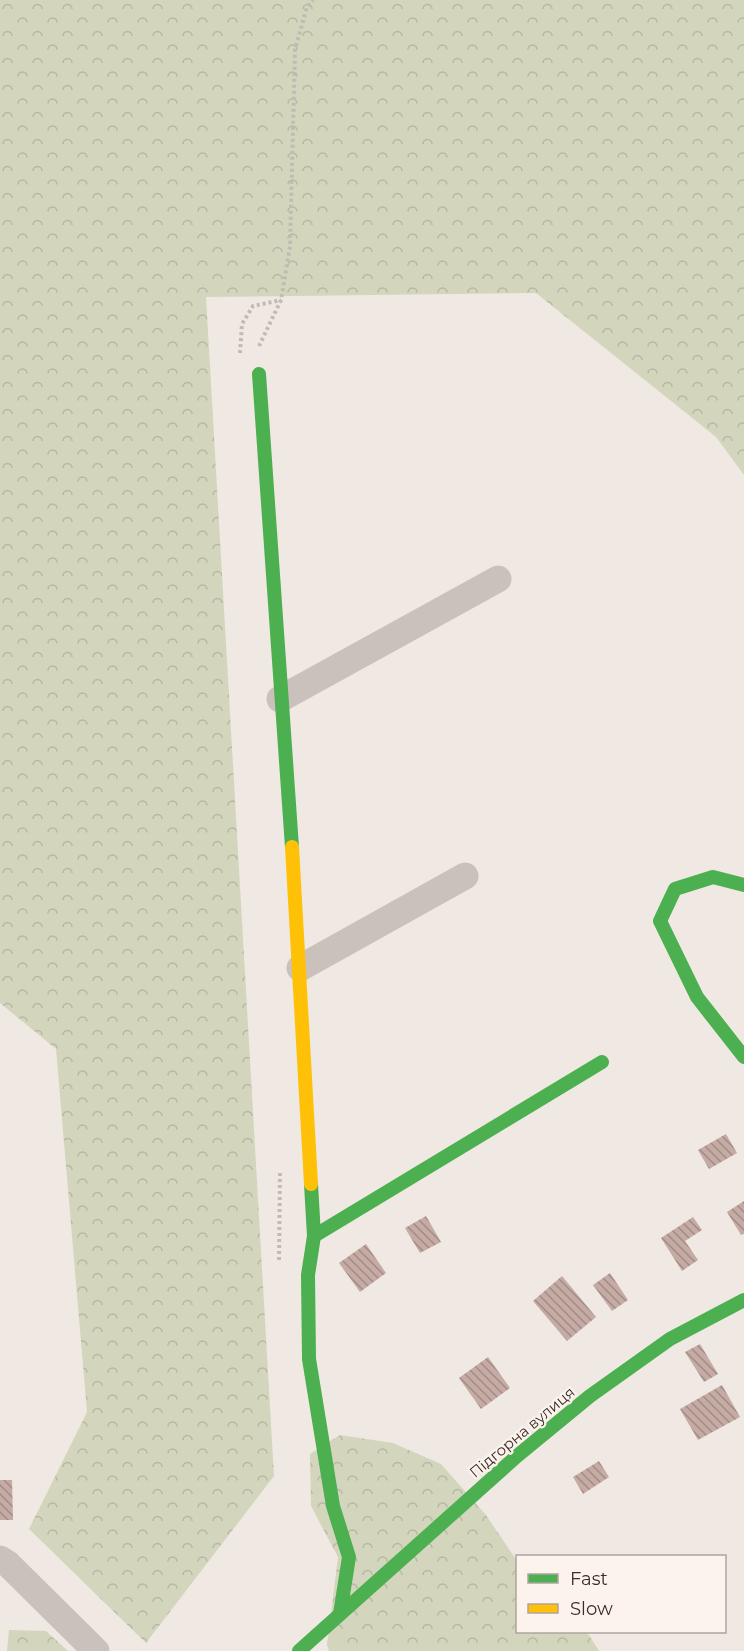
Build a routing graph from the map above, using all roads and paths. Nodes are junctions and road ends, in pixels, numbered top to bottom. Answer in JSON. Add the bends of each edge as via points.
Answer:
{"nodes":[{"id":1,"x":313,"y":0,"type":"edge"},
{"id":2,"x":259,"y":374,"type":"joint"},
{"id":3,"x":498,"y":579,"type":"dead end"},
{"id":4,"x":280,"y":699,"type":"junction"},
{"id":5,"x":465,"y":876,"type":"dead end"},
{"id":6,"x":744,"y":885,"type":"edge"},
{"id":7,"x":300,"y":968,"type":"junction"},
{"id":8,"x":744,"y":1057,"type":"edge"},
{"id":9,"x":602,"y":1062,"type":"dead end"},
{"id":10,"x":314,"y":1236,"type":"junction"},
{"id":11,"x":744,"y":1300,"type":"edge"},
{"id":12,"x":0,"y":1559,"type":"edge"},
{"id":13,"x":340,"y":1614,"type":"junction"},
{"id":14,"x":96,"y":1651,"type":"edge"},
{"id":15,"x":298,"y":1651,"type":"edge"}],
"edges":[{"from":1,"to":2,"type":"path","via":[[307,7],[296,49],[291,246],[281,300],[259,346]]},
{"from":2,"to":4,"type":"street"},
{"from":3,"to":4,"type":"street"},
{"from":4,"to":7,"type":"street"},
{"from":5,"to":7,"type":"street"},
{"from":6,"to":8,"type":"street","via":[[713,877],[675,889],[660,921],[697,997]]},
{"from":7,"to":10,"type":"street"},
{"from":9,"to":10,"type":"street"},
{"from":10,"to":13,"type":"street","via":[[308,1275],[309,1359],[333,1506],[349,1557]]},
{"from":11,"to":13,"type":"street","name":"Підгорна вулиця","via":[[670,1339],[590,1396]]},
{"from":12,"to":14,"type":"street"},
{"from":13,"to":15,"type":"street","name":"Підгорна вулиця"}]}
